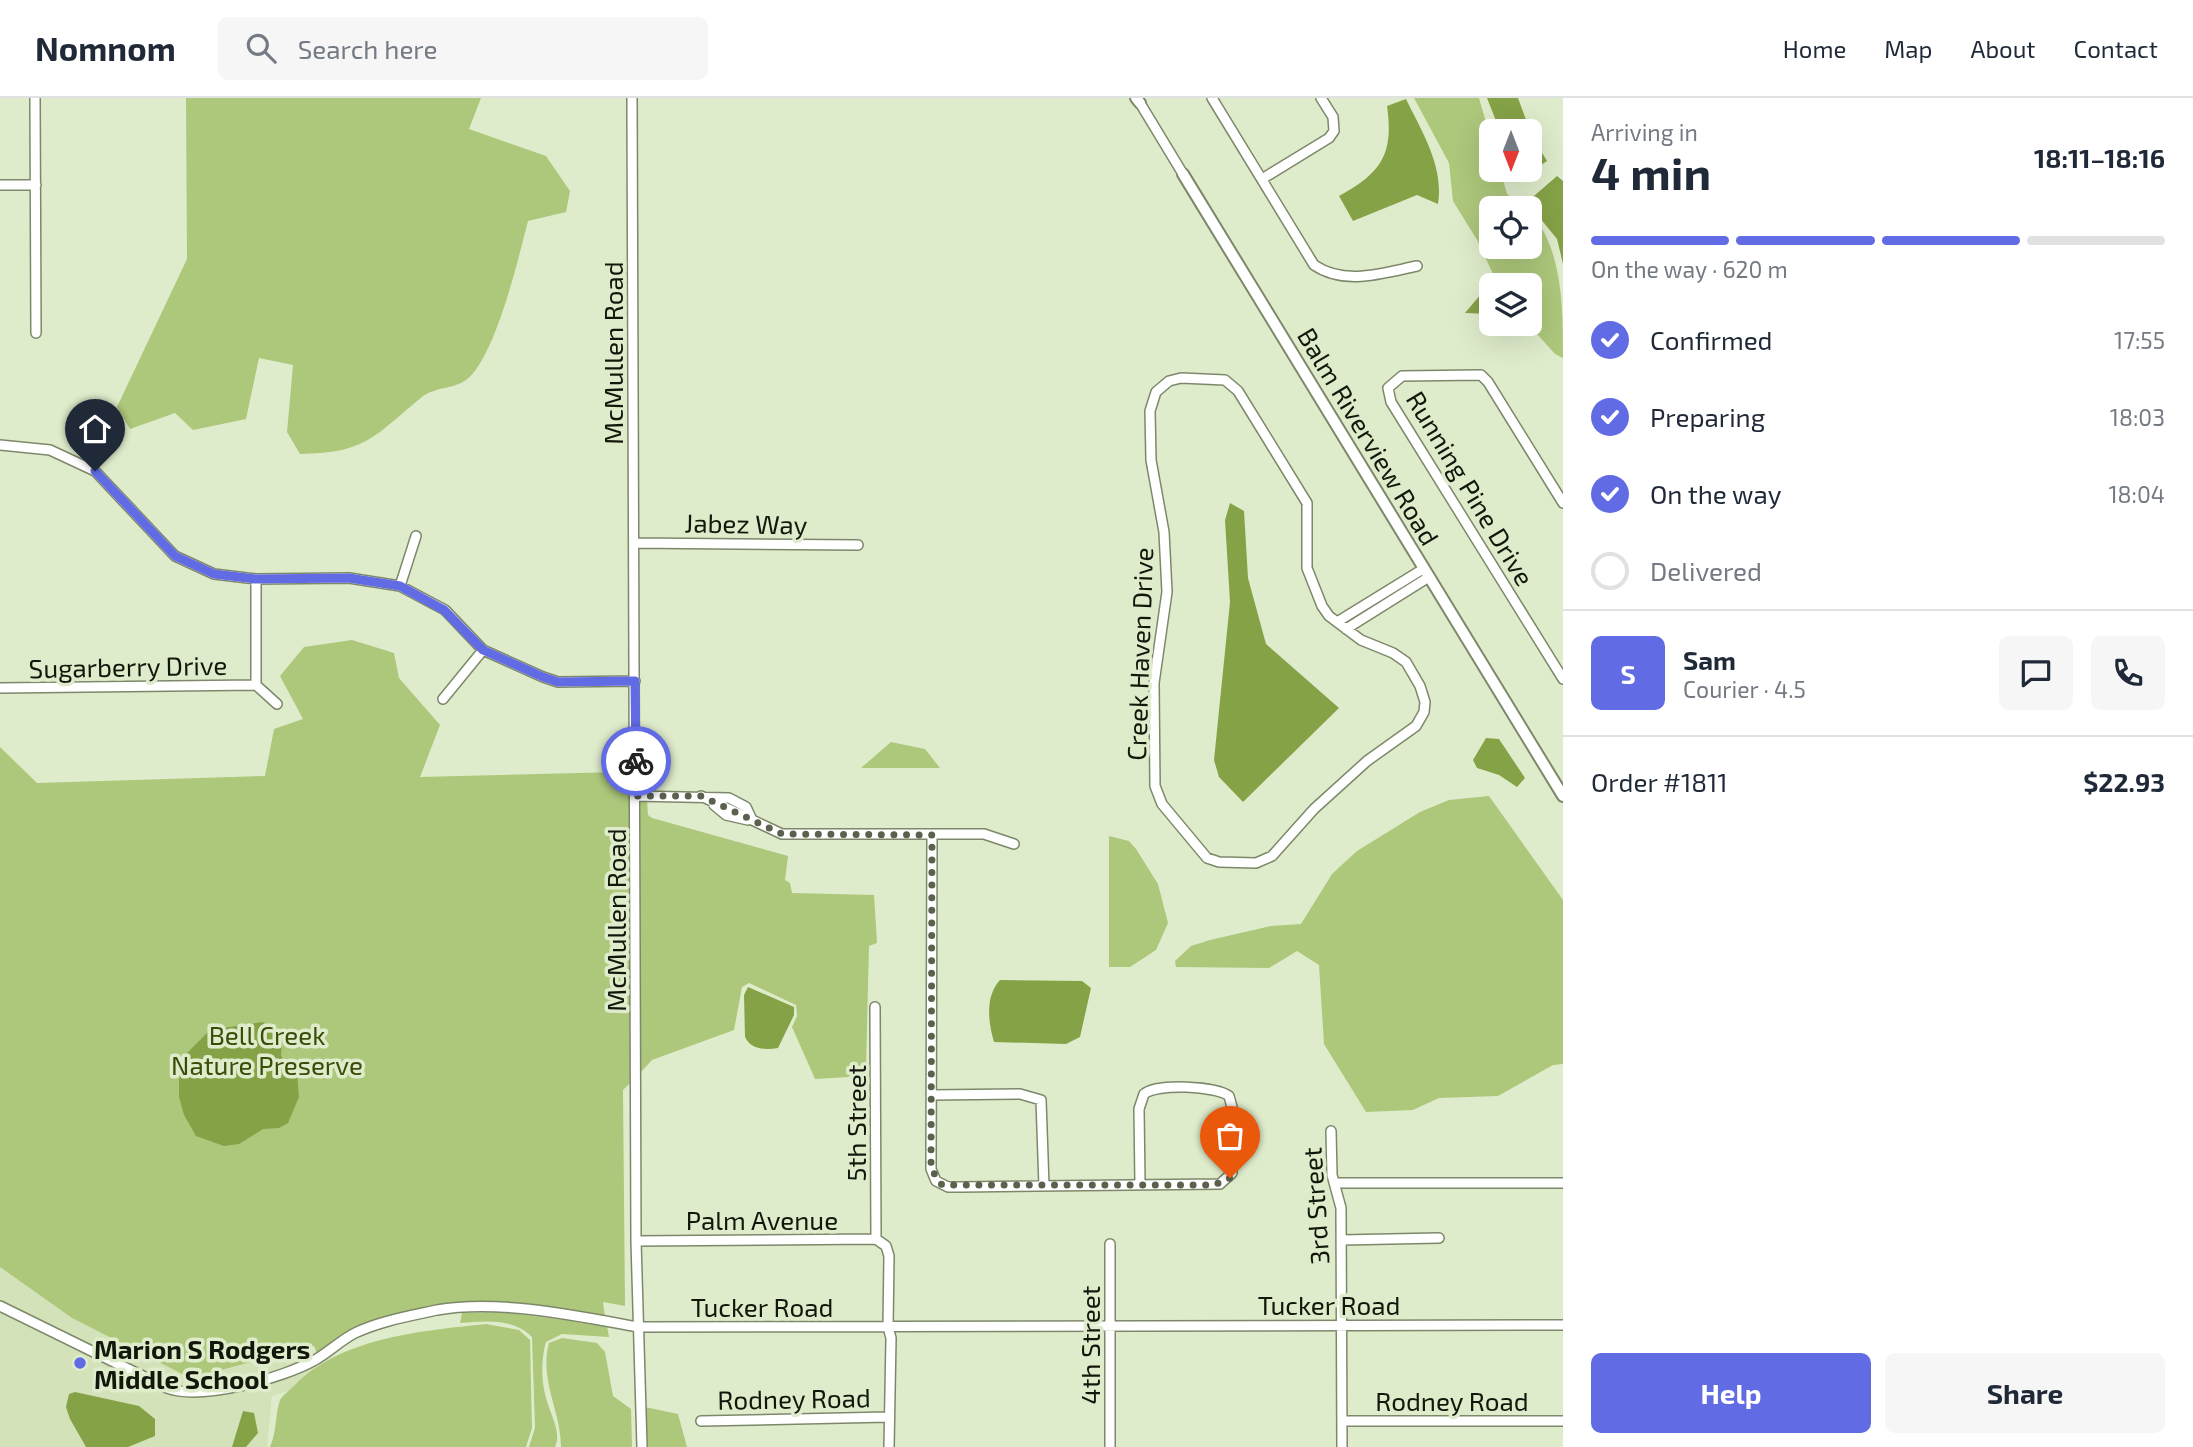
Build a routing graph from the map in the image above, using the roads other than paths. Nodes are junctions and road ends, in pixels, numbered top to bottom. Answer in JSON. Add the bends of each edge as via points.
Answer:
{"nodes":[{"id":1,"x":35,"y":98,"type":"edge"},
{"id":2,"x":632,"y":98,"type":"edge"},
{"id":3,"x":1212,"y":98,"type":"edge"},
{"id":4,"x":1321,"y":98,"type":"edge"},
{"id":5,"x":1138,"y":101,"type":"edge"},
{"id":6,"x":1183,"y":174,"type":"joint"},
{"id":7,"x":1262,"y":179,"type":"junction"},
{"id":8,"x":0,"y":186,"type":"edge"},
{"id":9,"x":36,"y":186,"type":"junction"},
{"id":10,"x":1416,"y":265,"type":"dead end"},
{"id":11,"x":36,"y":333,"type":"dead end"},
{"id":12,"x":0,"y":445,"type":"edge"},
{"id":13,"x":1563,"y":503,"type":"edge"},
{"id":14,"x":416,"y":536,"type":"dead end"},
{"id":15,"x":634,"y":543,"type":"junction"},
{"id":16,"x":858,"y":545,"type":"dead end"},
{"id":17,"x":1426,"y":573,"type":"junction"},
{"id":18,"x":256,"y":579,"type":"junction"},
{"id":19,"x":400,"y":586,"type":"junction"},
{"id":20,"x":1337,"y":622,"type":"junction"},
{"id":21,"x":1346,"y":629,"type":"junction"},
{"id":22,"x":483,"y":650,"type":"junction"},
{"id":23,"x":1563,"y":679,"type":"edge"},
{"id":24,"x":635,"y":681,"type":"junction"},
{"id":25,"x":256,"y":685,"type":"junction"},
{"id":26,"x":0,"y":688,"type":"edge"},
{"id":27,"x":443,"y":699,"type":"dead end"},
{"id":28,"x":276,"y":704,"type":"dead end"},
{"id":29,"x":635,"y":796,"type":"junction"},
{"id":30,"x":701,"y":796,"type":"junction"},
{"id":31,"x":1563,"y":796,"type":"edge"},
{"id":32,"x":752,"y":820,"type":"junction"},
{"id":33,"x":932,"y":835,"type":"junction"},
{"id":34,"x":1014,"y":844,"type":"dead end"},
{"id":35,"x":875,"y":1007,"type":"dead end"},
{"id":36,"x":931,"y":1095,"type":"junction"},
{"id":37,"x":1331,"y":1131,"type":"dead end"},
{"id":38,"x":1334,"y":1183,"type":"junction"},
{"id":39,"x":1563,"y":1183,"type":"edge"},
{"id":40,"x":1140,"y":1184,"type":"junction"},
{"id":41,"x":1044,"y":1186,"type":"junction"},
{"id":42,"x":1438,"y":1238,"type":"dead end"},
{"id":43,"x":876,"y":1239,"type":"junction"},
{"id":44,"x":1341,"y":1240,"type":"junction"},
{"id":45,"x":636,"y":1241,"type":"junction"},
{"id":46,"x":1110,"y":1244,"type":"dead end"},
{"id":47,"x":0,"y":1307,"type":"edge"},
{"id":48,"x":1110,"y":1325,"type":"junction"},
{"id":49,"x":1342,"y":1325,"type":"junction"},
{"id":50,"x":1563,"y":1325,"type":"edge"},
{"id":51,"x":638,"y":1327,"type":"junction"},
{"id":52,"x":888,"y":1327,"type":"junction"},
{"id":53,"x":888,"y":1416,"type":"junction"},
{"id":54,"x":701,"y":1421,"type":"dead end"},
{"id":55,"x":1342,"y":1421,"type":"junction"},
{"id":56,"x":1563,"y":1421,"type":"edge"},
{"id":57,"x":642,"y":1447,"type":"edge"},
{"id":58,"x":889,"y":1447,"type":"edge"},
{"id":59,"x":1110,"y":1447,"type":"edge"},
{"id":60,"x":1342,"y":1447,"type":"edge"}],
"edges":[{"from":1,"to":9,"type":"street"},
{"from":2,"to":15,"type":"street","name":"McMullen Road"},
{"from":3,"to":7,"type":"street"},
{"from":4,"to":7,"type":"street","via":[[1333,117],[1334,131]]},
{"from":5,"to":6,"type":"street","name":"Balm Riverview Road"},
{"from":6,"to":17,"type":"main road","name":"Balm Riverview Road"},
{"from":7,"to":10,"type":"street","via":[[1314,265],[1327,274],[1348,277]]},
{"from":8,"to":9,"type":"street"},
{"from":9,"to":11,"type":"street"},
{"from":12,"to":18,"type":"street","via":[[50,450],[95,471],[175,556],[214,574]]},
{"from":13,"to":23,"type":"street","name":"Running Pine Drive","via":[[1480,375],[1402,376],[1391,383],[1391,402]]},
{"from":14,"to":19,"type":"street"},
{"from":15,"to":16,"type":"street","name":"Jabez Way"},
{"from":15,"to":24,"type":"street","name":"McMullen Road"},
{"from":17,"to":20,"type":"street"},
{"from":17,"to":21,"type":"street"},
{"from":17,"to":31,"type":"main road","name":"Balm Riverview Road"},
{"from":18,"to":19,"type":"street","via":[[349,578]]},
{"from":18,"to":25,"type":"street"},
{"from":19,"to":22,"type":"street","via":[[444,610]]},
{"from":20,"to":21,"type":"street","name":"Creek Haven Drive"},
{"from":20,"to":21,"type":"street","name":"Creek Haven Drive","via":[[1310,583],[1305,553],[1307,503],[1238,391],[1215,378],[1181,378],[1161,386],[1150,411],[1151,460],[1164,532],[1167,592],[1154,683],[1156,786],[1163,804],[1207,858],[1256,863],[1272,856],[1328,795],[1421,721],[1424,694],[1406,662]]},
{"from":22,"to":24,"type":"street","via":[[558,682]]},
{"from":22,"to":27,"type":"street"},
{"from":24,"to":29,"type":"street","name":"McMullen Road"},
{"from":25,"to":26,"type":"street","name":"Sugarberry Drive"},
{"from":25,"to":28,"type":"street"},
{"from":29,"to":30,"type":"street"},
{"from":29,"to":45,"type":"street","name":"McMullen Road"},
{"from":30,"to":32,"type":"street","via":[[726,815]]},
{"from":30,"to":32,"type":"street","via":[[740,802]]},
{"from":32,"to":33,"type":"street","via":[[790,835]]},
{"from":33,"to":34,"type":"street","via":[[984,834]]},
{"from":33,"to":36,"type":"street"},
{"from":35,"to":43,"type":"street","name":"5th Street"},
{"from":36,"to":41,"type":"street","via":[[931,1169],[936,1181],[948,1187]]},
{"from":36,"to":41,"type":"street","via":[[1020,1094],[1041,1100]]},
{"from":37,"to":38,"type":"street","name":"3rd Street"},
{"from":38,"to":39,"type":"street"},
{"from":38,"to":44,"type":"street","name":"3rd Street","via":[[1341,1208]]},
{"from":40,"to":40,"type":"street","via":[[1214,1185],[1230,1178],[1229,1096],[1211,1088],[1148,1090],[1139,1109]]},
{"from":40,"to":41,"type":"street"},
{"from":42,"to":44,"type":"street"},
{"from":43,"to":45,"type":"street","name":"Palm Avenue"},
{"from":43,"to":52,"type":"street","name":"Palm Avenue","via":[[886,1246],[889,1256]]},
{"from":44,"to":49,"type":"street","name":"3rd Street"},
{"from":45,"to":51,"type":"street","name":"McMullen Road"},
{"from":46,"to":48,"type":"street","name":"4th Street"},
{"from":47,"to":51,"type":"street","name":"Tucker Road","via":[[167,1388],[190,1394],[292,1371],[355,1333],[441,1310],[505,1308]]},
{"from":48,"to":49,"type":"street","name":"Tucker Road"},
{"from":48,"to":52,"type":"street","name":"Tucker Road"},
{"from":48,"to":59,"type":"street","name":"4th Street"},
{"from":49,"to":50,"type":"street","name":"Tucker Road"},
{"from":49,"to":55,"type":"street","name":"3rd Street"},
{"from":51,"to":52,"type":"street","name":"Tucker Road"},
{"from":51,"to":57,"type":"street","name":"McMullen Road"},
{"from":52,"to":53,"type":"street"},
{"from":53,"to":54,"type":"street","name":"Rodney Road"},
{"from":53,"to":58,"type":"street"},
{"from":55,"to":56,"type":"street","name":"Rodney Road"},
{"from":55,"to":60,"type":"street","name":"3rd Street"}]}
